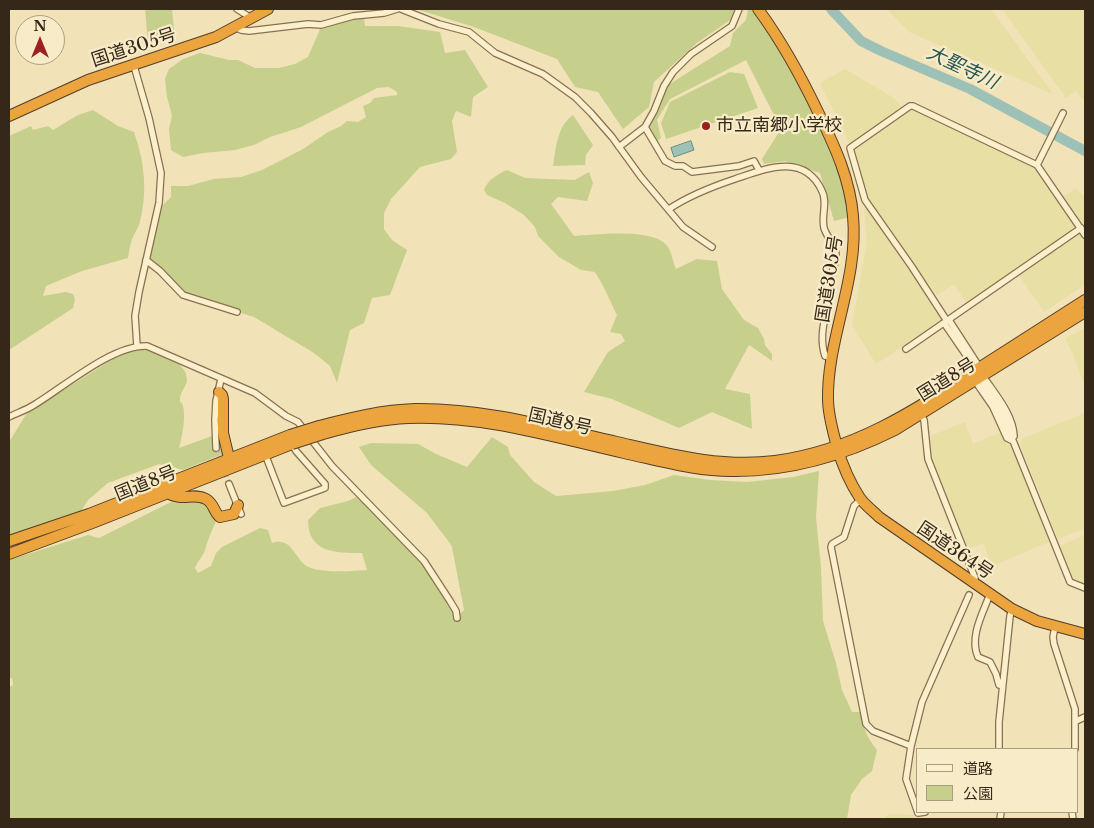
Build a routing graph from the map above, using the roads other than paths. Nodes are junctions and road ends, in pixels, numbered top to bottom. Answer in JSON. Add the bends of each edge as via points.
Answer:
{"nodes":[{"id":1,"x":237,"y":9,"type":"edge"},
{"id":2,"x":268,"y":9,"type":"edge"},
{"id":3,"x":397,"y":9,"type":"edge"},
{"id":4,"x":401,"y":9,"type":"edge"},
{"id":5,"x":739,"y":9,"type":"edge"},
{"id":6,"x":758,"y":9,"type":"edge"},
{"id":7,"x":251,"y":18,"type":"junction"},
{"id":8,"x":235,"y":27,"type":"junction"},
{"id":9,"x":134,"y":66,"type":"junction"},
{"id":10,"x":1063,"y":113,"type":"dead end"},
{"id":11,"x":9,"y":116,"type":"edge"},
{"id":12,"x":645,"y":127,"type":"junction"},
{"id":13,"x":619,"y":146,"type":"junction"},
{"id":14,"x":1038,"y":162,"type":"junction"},
{"id":15,"x":759,"y":170,"type":"junction"},
{"id":16,"x":669,"y":209,"type":"junction"},
{"id":17,"x":1081,"y":228,"type":"junction"},
{"id":18,"x":1085,"y":234,"type":"edge"},
{"id":19,"x":712,"y":247,"type":"dead end"},
{"id":20,"x":146,"y":260,"type":"junction"},
{"id":21,"x":1085,"y":300,"type":"edge"},
{"id":22,"x":237,"y":312,"type":"dead end"},
{"id":23,"x":1085,"y":312,"type":"edge"},
{"id":24,"x":947,"y":321,"type":"junction"},
{"id":25,"x":137,"y":346,"type":"junction"},
{"id":26,"x":906,"y":349,"type":"dead end"},
{"id":27,"x":833,"y":358,"type":"junction"},
{"id":28,"x":968,"y":358,"type":"dead end"},
{"id":29,"x":980,"y":377,"type":"junction"},
{"id":30,"x":221,"y":379,"type":"junction"},
{"id":31,"x":219,"y":392,"type":"junction"},
{"id":32,"x":921,"y":416,"type":"junction"},
{"id":33,"x":9,"y":417,"type":"edge"},
{"id":34,"x":291,"y":439,"type":"junction"},
{"id":35,"x":1013,"y":441,"type":"junction"},
{"id":36,"x":216,"y":448,"type":"tunnel mouth"},
{"id":37,"x":839,"y":451,"type":"junction"},
{"id":38,"x":265,"y":454,"type":"junction"},
{"id":39,"x":228,"y":458,"type":"junction"},
{"id":40,"x":229,"y":484,"type":"tunnel mouth"},
{"id":41,"x":167,"y":493,"type":"junction"},
{"id":42,"x":861,"y":499,"type":"junction"},
{"id":43,"x":240,"y":509,"type":"joint"},
{"id":44,"x":9,"y":540,"type":"edge"},
{"id":45,"x":9,"y":554,"type":"edge"},
{"id":46,"x":974,"y":583,"type":"junction"},
{"id":47,"x":1085,"y":588,"type":"edge"},
{"id":48,"x":990,"y":594,"type":"junction"},
{"id":49,"x":969,"y":595,"type":"dead end"},
{"id":50,"x":1012,"y":609,"type":"junction"},
{"id":51,"x":457,"y":618,"type":"dead end"},
{"id":52,"x":1055,"y":627,"type":"junction"},
{"id":53,"x":1085,"y":634,"type":"edge"},
{"id":54,"x":1002,"y":686,"type":"junction"},
{"id":55,"x":1085,"y":717,"type":"edge"},
{"id":56,"x":1076,"y":721,"type":"junction"},
{"id":57,"x":911,"y":746,"type":"junction"},
{"id":58,"x":999,"y":748,"type":"edge"},
{"id":59,"x":1075,"y":748,"type":"edge"},
{"id":60,"x":916,"y":808,"type":"edge"}],
"edges":[{"from":1,"to":7,"type":"street"},
{"from":2,"to":7,"type":"highway","name":"国道305号"},
{"from":3,"to":8,"type":"street","via":[[321,25],[249,31]]},
{"from":4,"to":13,"type":"street","via":[[469,32],[495,53],[543,74],[575,97]]},
{"from":5,"to":12,"type":"street","via":[[732,26],[691,54],[670,76]]},
{"from":6,"to":27,"type":"highway","name":"国道305号","via":[[808,91],[836,150],[849,190],[854,229],[851,268]]},
{"from":7,"to":8,"type":"highway","name":"国道305号"},
{"from":8,"to":9,"type":"highway","name":"国道305号"},
{"from":9,"to":11,"type":"highway","name":"国道305号","via":[[88,80]]},
{"from":9,"to":20,"type":"street","via":[[161,173],[159,204]]},
{"from":10,"to":14,"type":"street"},
{"from":12,"to":13,"type":"street"},
{"from":12,"to":15,"type":"street","via":[[666,161],[675,166],[683,166],[692,172],[754,161]]},
{"from":13,"to":16,"type":"street"},
{"from":14,"to":17,"type":"street"},
{"from":14,"to":24,"type":"street","via":[[913,106],[850,148],[865,200]]},
{"from":15,"to":16,"type":"street","via":[[697,192]]},
{"from":15,"to":27,"type":"street","via":[[774,166],[793,167],[813,177],[822,191],[824,228],[835,248],[836,257],[827,288],[822,347],[825,356]]},
{"from":16,"to":19,"type":"street","via":[[684,227]]},
{"from":17,"to":18,"type":"street"},
{"from":17,"to":24,"type":"street"},
{"from":20,"to":22,"type":"street","via":[[183,295]]},
{"from":20,"to":25,"type":"street","via":[[138,292]]},
{"from":21,"to":29,"type":"highway","name":"国道8号"},
{"from":23,"to":29,"type":"highway","name":"国道8号"},
{"from":24,"to":26,"type":"street"},
{"from":24,"to":28,"type":"street"},
{"from":24,"to":29,"type":"street"},
{"from":25,"to":30,"type":"street","via":[[155,349]]},
{"from":25,"to":33,"type":"street","via":[[110,356],[33,406]]},
{"from":27,"to":37,"type":"highway","name":"国道305号","via":[[828,409]]},
{"from":29,"to":32,"type":"highway","name":"国道8号"},
{"from":29,"to":35,"type":"street","via":[[1007,438]]},
{"from":29,"to":35,"type":"street","via":[[1006,410],[1014,434]]},
{"from":29,"to":37,"type":"highway","name":"国道8号"},
{"from":30,"to":31,"type":"street"},
{"from":30,"to":51,"type":"street","via":[[255,394],[298,422],[332,466],[424,561]]},
{"from":31,"to":36,"type":"street","via":[[216,401]]},
{"from":31,"to":39,"type":"highway","via":[[224,399],[223,433]]},
{"from":32,"to":37,"type":"highway","name":"国道8号","via":[[874,441]]},
{"from":32,"to":46,"type":"street","via":[[928,459],[975,578]]},
{"from":34,"to":37,"type":"highway","name":"国道8号","bridge":true,"via":[[361,415],[413,409],[472,412],[711,461],[773,461]]},
{"from":34,"to":38,"type":"highway","name":"国道8号"},
{"from":34,"to":38,"type":"street","via":[[296,451],[325,488],[284,503]]},
{"from":34,"to":39,"type":"highway","name":"国道8号"},
{"from":35,"to":47,"type":"street","via":[[1070,582]]},
{"from":37,"to":42,"type":"highway","name":"国道364号"},
{"from":38,"to":41,"type":"highway","name":"国道8号"},
{"from":39,"to":44,"type":"highway","name":"国道8号","via":[[106,508]]},
{"from":40,"to":43,"type":"street"},
{"from":41,"to":43,"type":"highway","via":[[176,498],[206,498],[220,518]]},
{"from":41,"to":45,"type":"highway","name":"国道8号"},
{"from":42,"to":46,"type":"highway","name":"国道364号","via":[[879,517]]},
{"from":42,"to":57,"type":"street","via":[[854,506],[844,536],[830,547],[866,724],[873,731]]},
{"from":46,"to":48,"type":"highway","name":"国道364号"},
{"from":48,"to":50,"type":"highway","name":"国道364号"},
{"from":48,"to":54,"type":"street","via":[[975,646],[978,657],[990,662]]},
{"from":49,"to":57,"type":"street","via":[[924,694]]},
{"from":50,"to":52,"type":"highway","name":"国道364号"},
{"from":50,"to":54,"type":"street"},
{"from":52,"to":53,"type":"highway","name":"国道364号"},
{"from":52,"to":56,"type":"street","via":[[1054,644]]},
{"from":54,"to":58,"type":"street"},
{"from":55,"to":56,"type":"street"},
{"from":56,"to":59,"type":"street"},
{"from":57,"to":60,"type":"street","via":[[906,774]]}]}
